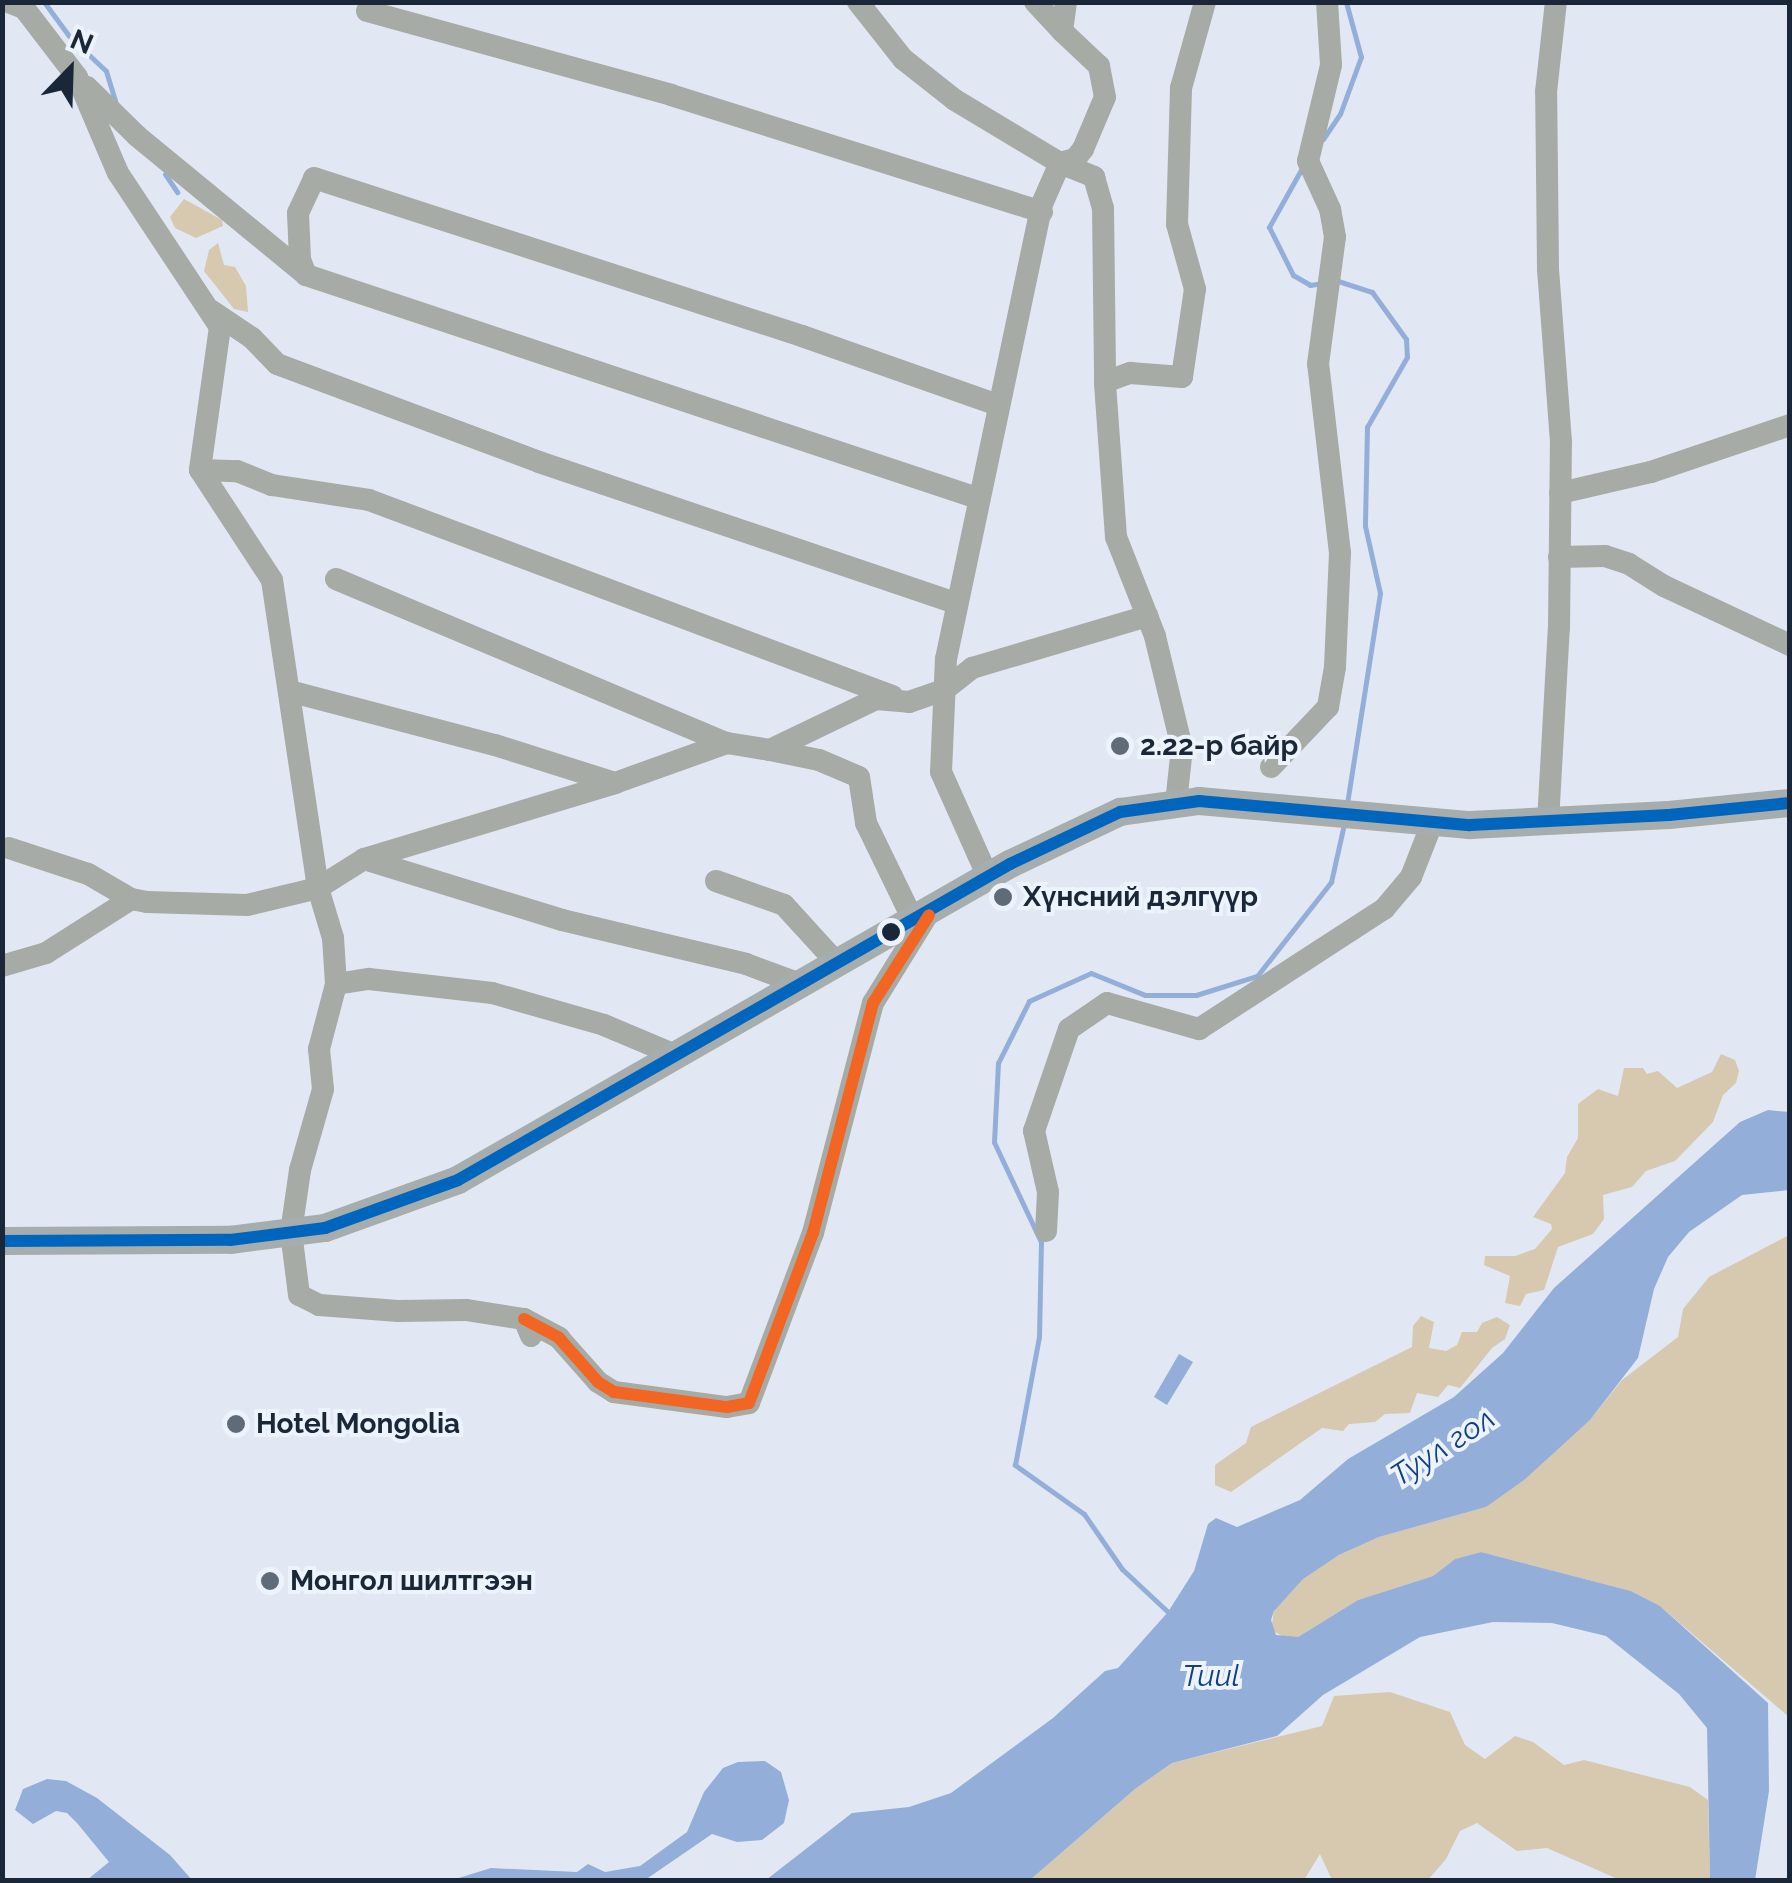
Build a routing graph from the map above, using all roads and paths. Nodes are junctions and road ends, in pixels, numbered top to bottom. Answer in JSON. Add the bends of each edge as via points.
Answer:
{"nodes":[{"id":1,"x":8,"y":2,"type":"edge"},
{"id":2,"x":858,"y":2,"type":"edge"},
{"id":3,"x":1035,"y":2,"type":"edge"},
{"id":4,"x":1066,"y":2,"type":"edge"},
{"id":5,"x":1205,"y":2,"type":"edge"},
{"id":6,"x":1326,"y":2,"type":"edge"},
{"id":7,"x":1556,"y":2,"type":"edge"},
{"id":8,"x":367,"y":11,"type":"dead end"},
{"id":9,"x":1062,"y":30,"type":"junction"},
{"id":10,"x":77,"y":77,"type":"junction"},
{"id":11,"x":1060,"y":163,"type":"junction"},
{"id":12,"x":1042,"y":212,"type":"junction"},
{"id":13,"x":306,"y":275,"type":"junction"},
{"id":14,"x":212,"y":311,"type":"junction"},
{"id":15,"x":1105,"y":382,"type":"junction"},
{"id":16,"x":998,"y":405,"type":"junction"},
{"id":17,"x":1790,"y":425,"type":"edge"},
{"id":18,"x":200,"y":470,"type":"junction"},
{"id":19,"x":1560,"y":493,"type":"junction"},
{"id":20,"x":977,"y":498,"type":"junction"},
{"id":21,"x":1559,"y":557,"type":"junction"},
{"id":22,"x":336,"y":580,"type":"dead end"},
{"id":23,"x":956,"y":604,"type":"junction"},
{"id":24,"x":1148,"y":616,"type":"junction"},
{"id":25,"x":1790,"y":645,"type":"edge"},
{"id":26,"x":944,"y":690,"type":"junction"},
{"id":27,"x":289,"y":692,"type":"junction"},
{"id":28,"x":910,"y":702,"type":"junction"},
{"id":29,"x":728,"y":742,"type":"junction"},
{"id":30,"x":770,"y":750,"type":"junction"},
{"id":31,"x":1271,"y":767,"type":"dead end"},
{"id":32,"x":615,"y":783,"type":"junction"},
{"id":33,"x":1176,"y":802,"type":"junction"},
{"id":34,"x":1790,"y":803,"type":"edge"},
{"id":35,"x":1433,"y":821,"type":"junction"},
{"id":36,"x":1548,"y":822,"type":"junction"},
{"id":37,"x":9,"y":848,"type":"dead end"},
{"id":38,"x":364,"y":859,"type":"junction"},
{"id":39,"x":988,"y":876,"type":"junction"},
{"id":40,"x":716,"y":881,"type":"dead end"},
{"id":41,"x":318,"y":888,"type":"junction"},
{"id":42,"x":131,"y":899,"type":"junction"},
{"id":43,"x":922,"y":915,"type":"junction"},
{"id":44,"x":838,"y":963,"type":"junction"},
{"id":45,"x":2,"y":966,"type":"edge"},
{"id":46,"x":336,"y":984,"type":"junction"},
{"id":47,"x":800,"y":984,"type":"junction"},
{"id":48,"x":675,"y":1056,"type":"junction"},
{"id":49,"x":1046,"y":1231,"type":"dead end"},
{"id":50,"x":291,"y":1232,"type":"junction"},
{"id":51,"x":2,"y":1241,"type":"edge"}],
"edges":[{"from":1,"to":10,"type":"street","via":[[24,8]]},
{"from":2,"to":11,"type":"street","via":[[903,60]]},
{"from":3,"to":9,"type":"street"},
{"from":4,"to":9,"type":"street"},
{"from":5,"to":15,"type":"street","via":[[1182,88],[1177,224],[1194,290],[1182,377],[1130,372]]},
{"from":6,"to":31,"type":"street","via":[[1331,65],[1308,160],[1335,236],[1318,364],[1340,553],[1336,667],[1328,707]]},
{"from":7,"to":19,"type":"street","via":[[1546,92]]},
{"from":8,"to":12,"type":"street","via":[[671,95]]},
{"from":9,"to":11,"type":"street","via":[[1099,66],[1105,97],[1083,149]]},
{"from":10,"to":13,"type":"street"},
{"from":10,"to":14,"type":"street","via":[[118,173]]},
{"from":11,"to":12,"type":"street"},
{"from":11,"to":15,"type":"street","via":[[1094,177],[1103,208]]},
{"from":12,"to":16,"type":"street"},
{"from":13,"to":16,"type":"street","via":[[298,213],[314,178]]},
{"from":13,"to":20,"type":"street"},
{"from":14,"to":18,"type":"street","via":[[220,327]]},
{"from":14,"to":23,"type":"street","via":[[277,364],[539,462]]},
{"from":15,"to":24,"type":"street","via":[[1116,536]]},
{"from":16,"to":20,"type":"street"},
{"from":17,"to":19,"type":"street","via":[[1651,472]]},
{"from":18,"to":27,"type":"street","via":[[272,580]]},
{"from":18,"to":28,"type":"street","via":[[237,471],[272,485],[369,500]]},
{"from":19,"to":21,"type":"street"},
{"from":20,"to":23,"type":"street"},
{"from":21,"to":25,"type":"street","via":[[1605,556],[1629,564]]},
{"from":21,"to":36,"type":"street"},
{"from":22,"to":29,"type":"street"},
{"from":23,"to":26,"type":"street"},
{"from":24,"to":26,"type":"street","via":[[972,668]]},
{"from":24,"to":33,"type":"street","via":[[1182,748]]},
{"from":26,"to":28,"type":"street"},
{"from":26,"to":39,"type":"street","via":[[941,772]]},
{"from":27,"to":32,"type":"street"},
{"from":27,"to":41,"type":"street"},
{"from":28,"to":30,"type":"street","via":[[876,699]]},
{"from":29,"to":30,"type":"street"},
{"from":29,"to":32,"type":"street"},
{"from":30,"to":43,"type":"street","via":[[859,777],[866,823]]},
{"from":32,"to":38,"type":"street"},
{"from":33,"to":35,"type":"main road"},
{"from":33,"to":39,"type":"main road","via":[[1120,812]]},
{"from":34,"to":36,"type":"main road"},
{"from":35,"to":36,"type":"main road"},
{"from":35,"to":49,"type":"street","via":[[1412,878],[1384,909],[1198,1028],[1107,1003],[1069,1029],[1034,1131],[1048,1192]]},
{"from":37,"to":42,"type":"street","via":[[88,874]]},
{"from":38,"to":41,"type":"street"},
{"from":38,"to":47,"type":"street"},
{"from":39,"to":43,"type":"main road"},
{"from":40,"to":44,"type":"street","via":[[784,904]]},
{"from":41,"to":42,"type":"street","via":[[247,905]]},
{"from":41,"to":46,"type":"street","via":[[333,938]]},
{"from":42,"to":45,"type":"street","via":[[46,953]]},
{"from":43,"to":44,"type":"main road"},
{"from":43,"to":50,"type":"street","via":[[873,1003],[813,1233],[750,1403],[727,1407],[614,1392],[559,1338],[466,1310],[319,1305],[300,1295]]},
{"from":44,"to":47,"type":"main road"},
{"from":46,"to":48,"type":"street","via":[[369,978],[492,993],[604,1025]]},
{"from":46,"to":50,"type":"street","via":[[319,1049],[323,1090]]},
{"from":47,"to":48,"type":"main road"},
{"from":48,"to":50,"type":"main road","via":[[458,1180],[325,1228]]},
{"from":50,"to":51,"type":"main road","via":[[230,1240]]}]}
